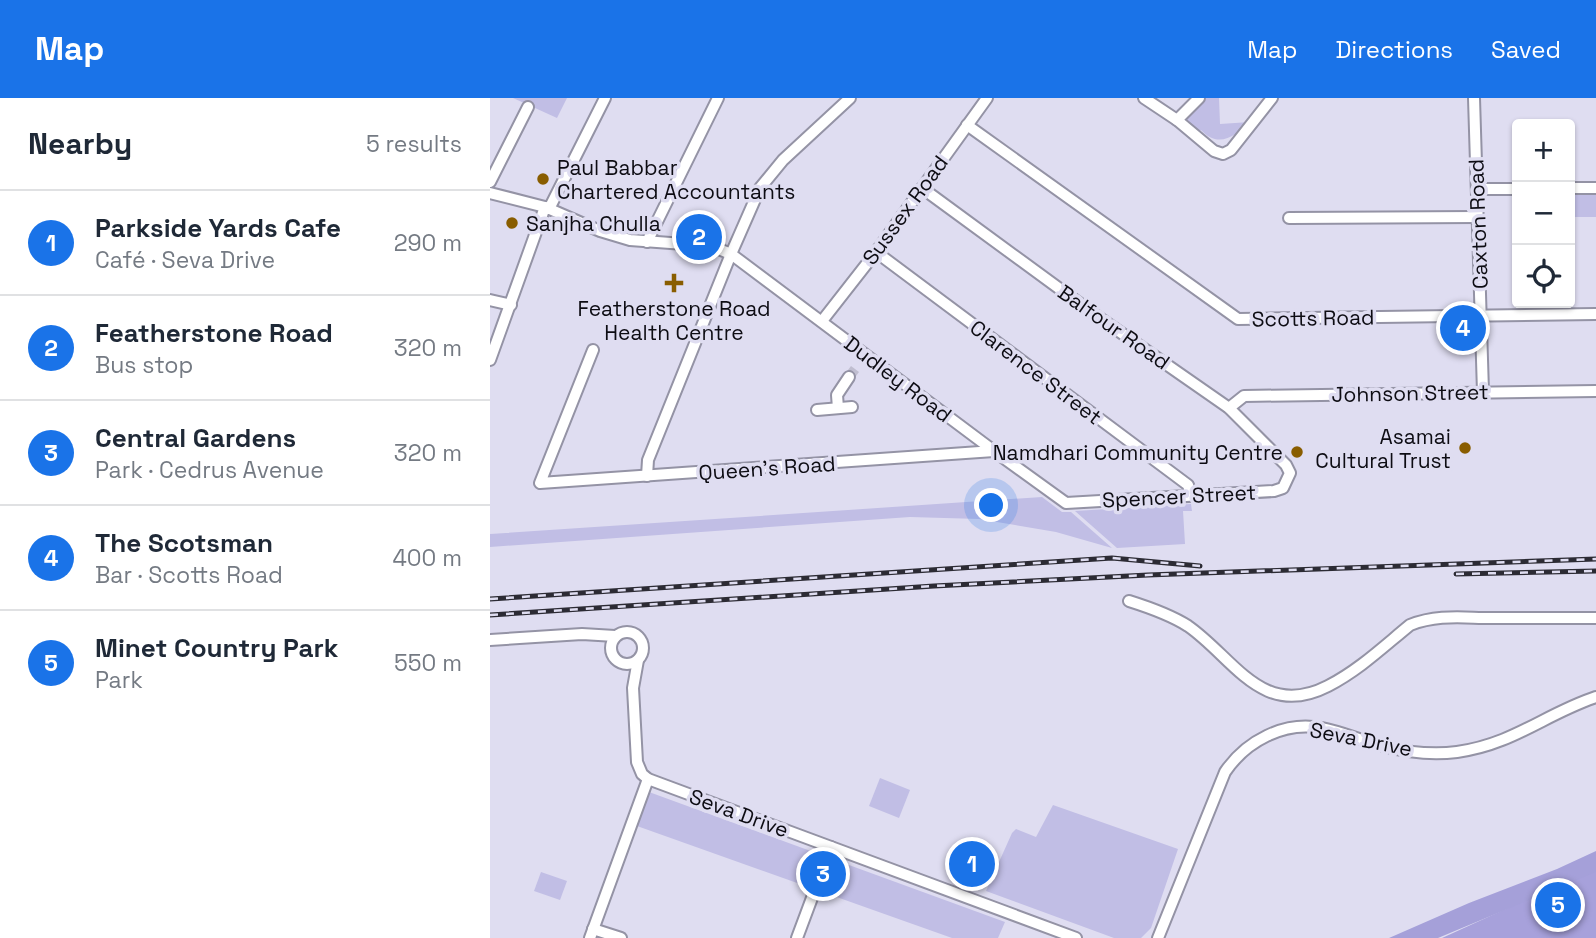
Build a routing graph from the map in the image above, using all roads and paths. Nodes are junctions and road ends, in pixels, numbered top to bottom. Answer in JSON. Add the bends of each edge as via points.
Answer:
{"nodes":[{"id":1,"x":606,"y":98,"type":"edge"},
{"id":2,"x":718,"y":98,"type":"edge"},
{"id":3,"x":850,"y":98,"type":"edge"},
{"id":4,"x":987,"y":98,"type":"edge"},
{"id":5,"x":1144,"y":98,"type":"edge"},
{"id":6,"x":1199,"y":98,"type":"edge"},
{"id":7,"x":1272,"y":98,"type":"edge"},
{"id":8,"x":1474,"y":98,"type":"edge"},
{"id":9,"x":527,"y":107,"type":"dead end"},
{"id":10,"x":1177,"y":120,"type":"junction"},
{"id":11,"x":967,"y":125,"type":"junction"},
{"id":12,"x":490,"y":181,"type":"edge"},
{"id":13,"x":922,"y":188,"type":"junction"},
{"id":14,"x":1512,"y":188,"type":"edge"},
{"id":15,"x":1575,"y":188,"type":"edge"},
{"id":16,"x":1596,"y":188,"type":"edge"},
{"id":17,"x":1477,"y":189,"type":"junction"},
{"id":18,"x":490,"y":193,"type":"edge"},
{"id":19,"x":547,"y":208,"type":"junction"},
{"id":20,"x":1477,"y":217,"type":"junction"},
{"id":21,"x":1289,"y":218,"type":"dead end"},
{"id":22,"x":647,"y":242,"type":"junction"},
{"id":23,"x":876,"y":253,"type":"junction"},
{"id":24,"x":731,"y":254,"type":"junction"},
{"id":25,"x":490,"y":300,"type":"edge"},
{"id":26,"x":511,"y":305,"type":"junction"},
{"id":27,"x":1596,"y":314,"type":"edge"},
{"id":28,"x":1481,"y":315,"type":"junction"},
{"id":29,"x":822,"y":321,"type":"junction"},
{"id":30,"x":593,"y":350,"type":"dead end"},
{"id":31,"x":866,"y":354,"type":"junction"},
{"id":32,"x":490,"y":360,"type":"edge"},
{"id":33,"x":858,"y":365,"type":"tunnel mouth"},
{"id":34,"x":849,"y":377,"type":"tunnel mouth"},
{"id":35,"x":1596,"y":391,"type":"edge"},
{"id":36,"x":1483,"y":392,"type":"junction"},
{"id":37,"x":852,"y":407,"type":"dead end"},
{"id":38,"x":838,"y":408,"type":"junction"},
{"id":39,"x":1229,"y":408,"type":"junction"},
{"id":40,"x":817,"y":410,"type":"dead end"},
{"id":41,"x":993,"y":451,"type":"junction"},
{"id":42,"x":647,"y":476,"type":"junction"},
{"id":43,"x":1288,"y":481,"type":"joint"},
{"id":44,"x":1191,"y":495,"type":"junction"},
{"id":45,"x":1066,"y":503,"type":"joint"},
{"id":46,"x":1129,"y":601,"type":"dead end"},
{"id":47,"x":1596,"y":618,"type":"edge"},
{"id":48,"x":582,"y":634,"type":"junction"},
{"id":49,"x":615,"y":636,"type":"junction"},
{"id":50,"x":490,"y":640,"type":"edge"},
{"id":51,"x":610,"y":649,"type":"junction"},
{"id":52,"x":638,"y":660,"type":"junction"},
{"id":53,"x":623,"y":664,"type":"junction"},
{"id":54,"x":633,"y":688,"type":"junction"},
{"id":55,"x":1596,"y":697,"type":"edge"},
{"id":56,"x":648,"y":779,"type":"junction"},
{"id":57,"x":831,"y":847,"type":"junction"},
{"id":58,"x":591,"y":933,"type":"edge"},
{"id":59,"x":621,"y":938,"type":"edge"},
{"id":60,"x":797,"y":938,"type":"edge"},
{"id":61,"x":1076,"y":938,"type":"edge"},
{"id":62,"x":1158,"y":938,"type":"edge"}],
"edges":[{"from":1,"to":19,"type":"street"},
{"from":2,"to":22,"type":"street"},
{"from":3,"to":24,"type":"street","via":[[768,177]]},
{"from":4,"to":11,"type":"street","name":"Sussex Road"},
{"from":5,"to":10,"type":"street"},
{"from":6,"to":10,"type":"street"},
{"from":7,"to":10,"type":"street","via":[[1223,154]]},
{"from":8,"to":17,"type":"street","name":"Caxton Road"},
{"from":9,"to":12,"type":"street"},
{"from":11,"to":13,"type":"street","name":"Sussex Road"},
{"from":11,"to":28,"type":"street","name":"Scotts Road","via":[[1238,319]]},
{"from":13,"to":23,"type":"street","name":"Sussex Road"},
{"from":13,"to":39,"type":"street","name":"Balfour Road"},
{"from":14,"to":17,"type":"street"},
{"from":15,"to":16,"type":"street"},
{"from":17,"to":20,"type":"street","name":"Caxton Road"},
{"from":18,"to":19,"type":"street"},
{"from":19,"to":22,"type":"street","via":[[600,230]]},
{"from":19,"to":26,"type":"street"},
{"from":20,"to":21,"type":"street"},
{"from":20,"to":28,"type":"street","name":"Caxton Road"},
{"from":22,"to":24,"type":"street","via":[[711,246]]},
{"from":23,"to":29,"type":"street","name":"Sussex Road"},
{"from":23,"to":44,"type":"street","name":"Clarence Street","via":[[1188,485]]},
{"from":24,"to":29,"type":"street","name":"Dudley Road"},
{"from":24,"to":42,"type":"street","via":[[648,460]]},
{"from":25,"to":26,"type":"street"},
{"from":26,"to":32,"type":"street"},
{"from":27,"to":28,"type":"street","name":"Scotts Road"},
{"from":28,"to":36,"type":"street","name":"Caxton Road"},
{"from":29,"to":31,"type":"street","name":"Dudley Road"},
{"from":30,"to":42,"type":"street","name":"Queen's Road","via":[[540,483]]},
{"from":31,"to":33,"type":"street"},
{"from":31,"to":41,"type":"street","name":"Dudley Road"},
{"from":34,"to":38,"type":"street","via":[[837,394]]},
{"from":35,"to":36,"type":"street","name":"Johnson Street"},
{"from":36,"to":39,"type":"street","name":"Johnson Street","via":[[1244,396]]},
{"from":37,"to":38,"type":"street"},
{"from":38,"to":40,"type":"street"},
{"from":39,"to":43,"type":"street","name":"Balfour Road","via":[[1286,465]]},
{"from":41,"to":42,"type":"street","name":"Queen's Road"},
{"from":41,"to":45,"type":"street","name":"Dudley Road"},
{"from":43,"to":44,"type":"street","name":"Spencer Street","via":[[1274,491]]},
{"from":44,"to":45,"type":"street","name":"Spencer Street"},
{"from":46,"to":47,"type":"street","via":[[1189,627],[1259,688],[1283,695],[1309,694],[1326,687],[1418,622],[1457,615]]},
{"from":48,"to":49,"type":"street"},
{"from":48,"to":50,"type":"street"},
{"from":48,"to":51,"type":"street"},
{"from":49,"to":51,"type":"street"},
{"from":49,"to":52,"type":"street","via":[[624,632],[637,636],[643,650]]},
{"from":51,"to":53,"type":"street"},
{"from":52,"to":53,"type":"street"},
{"from":52,"to":54,"type":"street"},
{"from":53,"to":54,"type":"street"},
{"from":54,"to":56,"type":"street","via":[[637,762]]},
{"from":55,"to":62,"type":"street","name":"Seva Drive","via":[[1511,738],[1454,752],[1399,750],[1312,727],[1268,734],[1237,757],[1221,778]]},
{"from":56,"to":57,"type":"street","name":"Seva Drive"},
{"from":56,"to":58,"type":"street"},
{"from":57,"to":60,"type":"street"},
{"from":57,"to":61,"type":"street","name":"Seva Drive"},
{"from":58,"to":59,"type":"street"}]}
